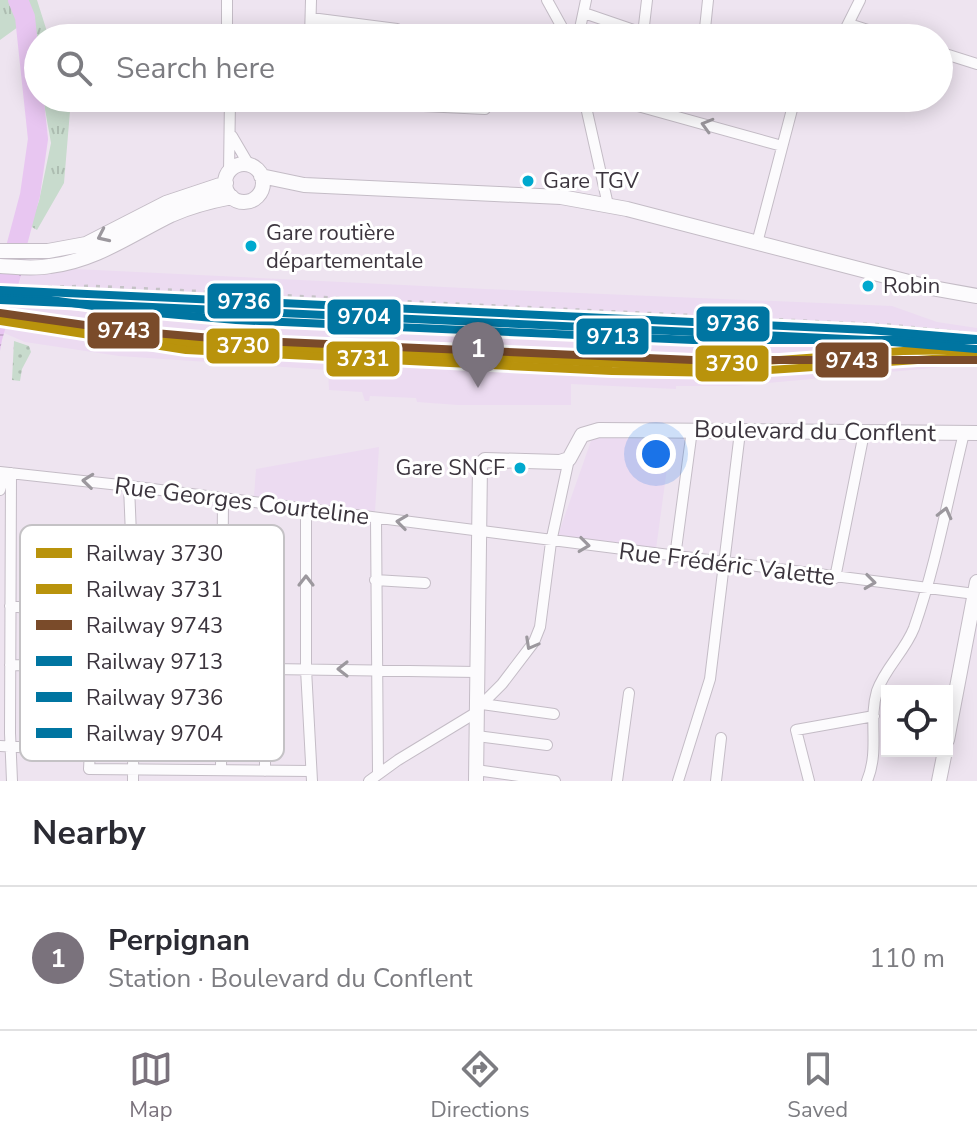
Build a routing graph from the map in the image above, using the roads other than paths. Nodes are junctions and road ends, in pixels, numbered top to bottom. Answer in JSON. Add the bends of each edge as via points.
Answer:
{"nodes":[{"id":1,"x":227,"y":0,"type":"edge"},
{"id":2,"x":311,"y":0,"type":"edge"},
{"id":3,"x":586,"y":0,"type":"edge"},
{"id":4,"x":647,"y":0,"type":"edge"},
{"id":5,"x":708,"y":0,"type":"edge"},
{"id":6,"x":860,"y":0,"type":"edge"},
{"id":7,"x":545,"y":1,"type":"edge"},
{"id":8,"x":584,"y":13,"type":"junction"},
{"id":9,"x":311,"y":18,"type":"junction"},
{"id":10,"x":227,"y":24,"type":"edge"},
{"id":11,"x":311,"y":24,"type":"edge"},
{"id":12,"x":358,"y":24,"type":"edge"},
{"id":13,"x":559,"y":24,"type":"edge"},
{"id":14,"x":581,"y":24,"type":"edge"},
{"id":15,"x":615,"y":24,"type":"edge"},
{"id":16,"x":644,"y":24,"type":"edge"},
{"id":17,"x":705,"y":24,"type":"edge"},
{"id":18,"x":849,"y":24,"type":"edge"},
{"id":19,"x":953,"y":56,"type":"edge"},
{"id":20,"x":977,"y":64,"type":"edge"},
{"id":21,"x":230,"y":112,"type":"edge"},
{"id":22,"x":587,"y":112,"type":"edge"},
{"id":23,"x":659,"y":112,"type":"edge"},
{"id":24,"x":791,"y":112,"type":"edge"},
{"id":25,"x":231,"y":134,"type":"junction"},
{"id":26,"x":782,"y":146,"type":"junction"},
{"id":27,"x":249,"y":165,"type":"junction"},
{"id":28,"x":229,"y":184,"type":"junction"},
{"id":29,"x":261,"y":184,"type":"junction"},
{"id":30,"x":608,"y":205,"type":"junction"},
{"id":31,"x":757,"y":243,"type":"junction"},
{"id":32,"x":0,"y":251,"type":"edge"},
{"id":33,"x":33,"y":260,"type":"junction"},
{"id":34,"x":0,"y":266,"type":"edge"},
{"id":35,"x":977,"y":296,"type":"edge"},
{"id":36,"x":692,"y":430,"type":"junction"},
{"id":37,"x":740,"y":432,"type":"junction"},
{"id":38,"x":864,"y":433,"type":"junction"},
{"id":39,"x":971,"y":433,"type":"edge"},
{"id":40,"x":569,"y":459,"type":"junction"},
{"id":41,"x":5,"y":473,"type":"edge"},
{"id":42,"x":129,"y":486,"type":"junction"},
{"id":43,"x":0,"y":490,"type":"edge"},
{"id":44,"x":223,"y":499,"type":"junction"},
{"id":45,"x":306,"y":510,"type":"junction"},
{"id":46,"x":376,"y":519,"type":"junction"},
{"id":47,"x":130,"y":525,"type":"edge"},
{"id":48,"x":223,"y":525,"type":"edge"},
{"id":49,"x":479,"y":531,"type":"junction"},
{"id":50,"x":551,"y":542,"type":"junction"},
{"id":51,"x":675,"y":557,"type":"junction"},
{"id":52,"x":724,"y":561,"type":"junction"},
{"id":53,"x":835,"y":578,"type":"junction"},
{"id":54,"x":375,"y":580,"type":"junction"},
{"id":55,"x":425,"y":583,"type":"dead end"},
{"id":56,"x":976,"y":588,"type":"edge"},
{"id":57,"x":926,"y":589,"type":"junction"},
{"id":58,"x":10,"y":606,"type":"junction"},
{"id":59,"x":20,"y":607,"type":"edge"},
{"id":60,"x":10,"y":665,"type":"junction"},
{"id":61,"x":20,"y":665,"type":"edge"},
{"id":62,"x":306,"y":669,"type":"junction"},
{"id":63,"x":378,"y":669,"type":"junction"},
{"id":64,"x":284,"y":670,"type":"edge"},
{"id":65,"x":477,"y":672,"type":"junction"},
{"id":66,"x":629,"y":693,"type":"dead end"},
{"id":67,"x":479,"y":707,"type":"junction"},
{"id":68,"x":953,"y":709,"type":"edge"},
{"id":69,"x":554,"y":714,"type":"dead end"},
{"id":70,"x":874,"y":716,"type":"junction"},
{"id":71,"x":477,"y":736,"type":"junction"},
{"id":72,"x":721,"y":738,"type":"dead end"},
{"id":73,"x":547,"y":745,"type":"dead end"},
{"id":74,"x":0,"y":746,"type":"edge"},
{"id":75,"x":12,"y":746,"type":"junction"},
{"id":76,"x":20,"y":747,"type":"edge"},
{"id":77,"x":944,"y":757,"type":"edge"},
{"id":78,"x":89,"y":761,"type":"edge"},
{"id":79,"x":221,"y":761,"type":"edge"},
{"id":80,"x":265,"y":761,"type":"edge"},
{"id":81,"x":221,"y":770,"type":"junction"},
{"id":82,"x":265,"y":771,"type":"junction"},
{"id":83,"x":378,"y":773,"type":"junction"},
{"id":84,"x":134,"y":775,"type":"edge"},
{"id":85,"x":311,"y":776,"type":"edge"},
{"id":86,"x":476,"y":776,"type":"edge"},
{"id":87,"x":12,"y":781,"type":"edge"},
{"id":88,"x":369,"y":781,"type":"edge"},
{"id":89,"x":555,"y":781,"type":"edge"},
{"id":90,"x":617,"y":781,"type":"edge"},
{"id":91,"x":678,"y":781,"type":"edge"},
{"id":92,"x":716,"y":781,"type":"edge"},
{"id":93,"x":809,"y":781,"type":"edge"},
{"id":94,"x":867,"y":781,"type":"edge"},
{"id":95,"x":939,"y":781,"type":"edge"}],
"edges":[{"from":1,"to":10,"type":"street"},
{"from":2,"to":9,"type":"street"},
{"from":3,"to":8,"type":"street"},
{"from":4,"to":16,"type":"street"},
{"from":5,"to":17,"type":"street"},
{"from":6,"to":18,"type":"street"},
{"from":7,"to":13,"type":"street"},
{"from":8,"to":14,"type":"street"},
{"from":8,"to":15,"type":"street"},
{"from":9,"to":11,"type":"street"},
{"from":9,"to":12,"type":"street"},
{"from":19,"to":20,"type":"street"},
{"from":21,"to":25,"type":"street"},
{"from":22,"to":30,"type":"street"},
{"from":26,"to":23,"type":"street","one_way":true},
{"from":24,"to":26,"type":"street"},
{"from":25,"to":27,"type":"street"},
{"from":25,"to":28,"type":"street"},
{"from":26,"to":31,"type":"street"},
{"from":27,"to":28,"type":"street","via":[[238,166]]},
{"from":27,"to":29,"type":"street"},
{"from":28,"to":29,"type":"street","via":[[237,201],[248,202]]},
{"from":28,"to":33,"type":"street","via":[[203,203],[89,256],[52,266]]},
{"from":29,"to":30,"type":"street","via":[[518,194]]},
{"from":30,"to":31,"type":"street"},
{"from":31,"to":35,"type":"street"},
{"from":32,"to":33,"type":"street"},
{"from":33,"to":34,"type":"street"},
{"from":36,"to":37,"type":"street","name":"Boulevard du Conflent"},
{"from":36,"to":40,"type":"street","name":"Boulevard du Conflent","via":[[589,431]]},
{"from":36,"to":51,"type":"street"},
{"from":37,"to":38,"type":"street","name":"Boulevard du Conflent"},
{"from":37,"to":52,"type":"street"},
{"from":38,"to":39,"type":"street","name":"Boulevard du Conflent"},
{"from":38,"to":53,"type":"street"},
{"from":57,"to":39,"type":"street","one_way":true},
{"from":40,"to":49,"type":"street","via":[[485,460],[480,465]]},
{"from":40,"to":50,"type":"street"},
{"from":42,"to":41,"type":"street","name":"Rue Georges Courteline","one_way":true},
{"from":41,"to":43,"type":"street"},
{"from":41,"to":58,"type":"street"},
{"from":42,"to":44,"type":"street","name":"Rue Georges Courteline"},
{"from":42,"to":47,"type":"street"},
{"from":44,"to":45,"type":"street","name":"Rue Georges Courteline"},
{"from":44,"to":48,"type":"street"},
{"from":45,"to":46,"type":"street","name":"Rue Georges Courteline"},
{"from":62,"to":45,"type":"street","one_way":true},
{"from":49,"to":46,"type":"street","name":"Rue Georges Courteline","one_way":true},
{"from":46,"to":54,"type":"street"},
{"from":49,"to":50,"type":"street","name":"Rue Frédéric Valette"},
{"from":49,"to":65,"type":"street"},
{"from":50,"to":51,"type":"street","name":"Rue Frédéric Valette","one_way":true},
{"from":50,"to":67,"type":"street","one_way":true,"via":[[534,642]]},
{"from":51,"to":52,"type":"street","name":"Rue Frédéric Valette"},
{"from":52,"to":53,"type":"street","name":"Rue Frédéric Valette"},
{"from":52,"to":91,"type":"street","via":[[710,679]]},
{"from":53,"to":57,"type":"street","name":"Rue Frédéric Valette","one_way":true},
{"from":54,"to":55,"type":"street"},
{"from":54,"to":63,"type":"street"},
{"from":56,"to":57,"type":"street","name":"Rue Frédéric Valette"},
{"from":56,"to":68,"type":"street"},
{"from":57,"to":70,"type":"street","via":[[912,632],[880,685]]},
{"from":58,"to":59,"type":"street"},
{"from":58,"to":60,"type":"street"},
{"from":60,"to":61,"type":"street"},
{"from":60,"to":75,"type":"street"},
{"from":63,"to":62,"type":"street","one_way":true},
{"from":62,"to":64,"type":"street"},
{"from":62,"to":85,"type":"street"},
{"from":63,"to":65,"type":"street"},
{"from":63,"to":83,"type":"street"},
{"from":65,"to":67,"type":"street"},
{"from":66,"to":90,"type":"street"},
{"from":67,"to":69,"type":"street"},
{"from":67,"to":71,"type":"street"},
{"from":67,"to":83,"type":"street"},
{"from":70,"to":93,"type":"street","via":[[796,730]]},
{"from":70,"to":94,"type":"street","via":[[875,751]]},
{"from":71,"to":73,"type":"street"},
{"from":71,"to":86,"type":"street"},
{"from":72,"to":92,"type":"street"},
{"from":74,"to":75,"type":"street"},
{"from":75,"to":76,"type":"street"},
{"from":75,"to":87,"type":"street"},
{"from":77,"to":95,"type":"street"},
{"from":78,"to":84,"type":"street","via":[[89,769]]},
{"from":79,"to":81,"type":"street"},
{"from":80,"to":82,"type":"street"},
{"from":81,"to":82,"type":"street"},
{"from":81,"to":84,"type":"street"},
{"from":82,"to":85,"type":"street"},
{"from":83,"to":88,"type":"street"},
{"from":86,"to":89,"type":"street"}]}
